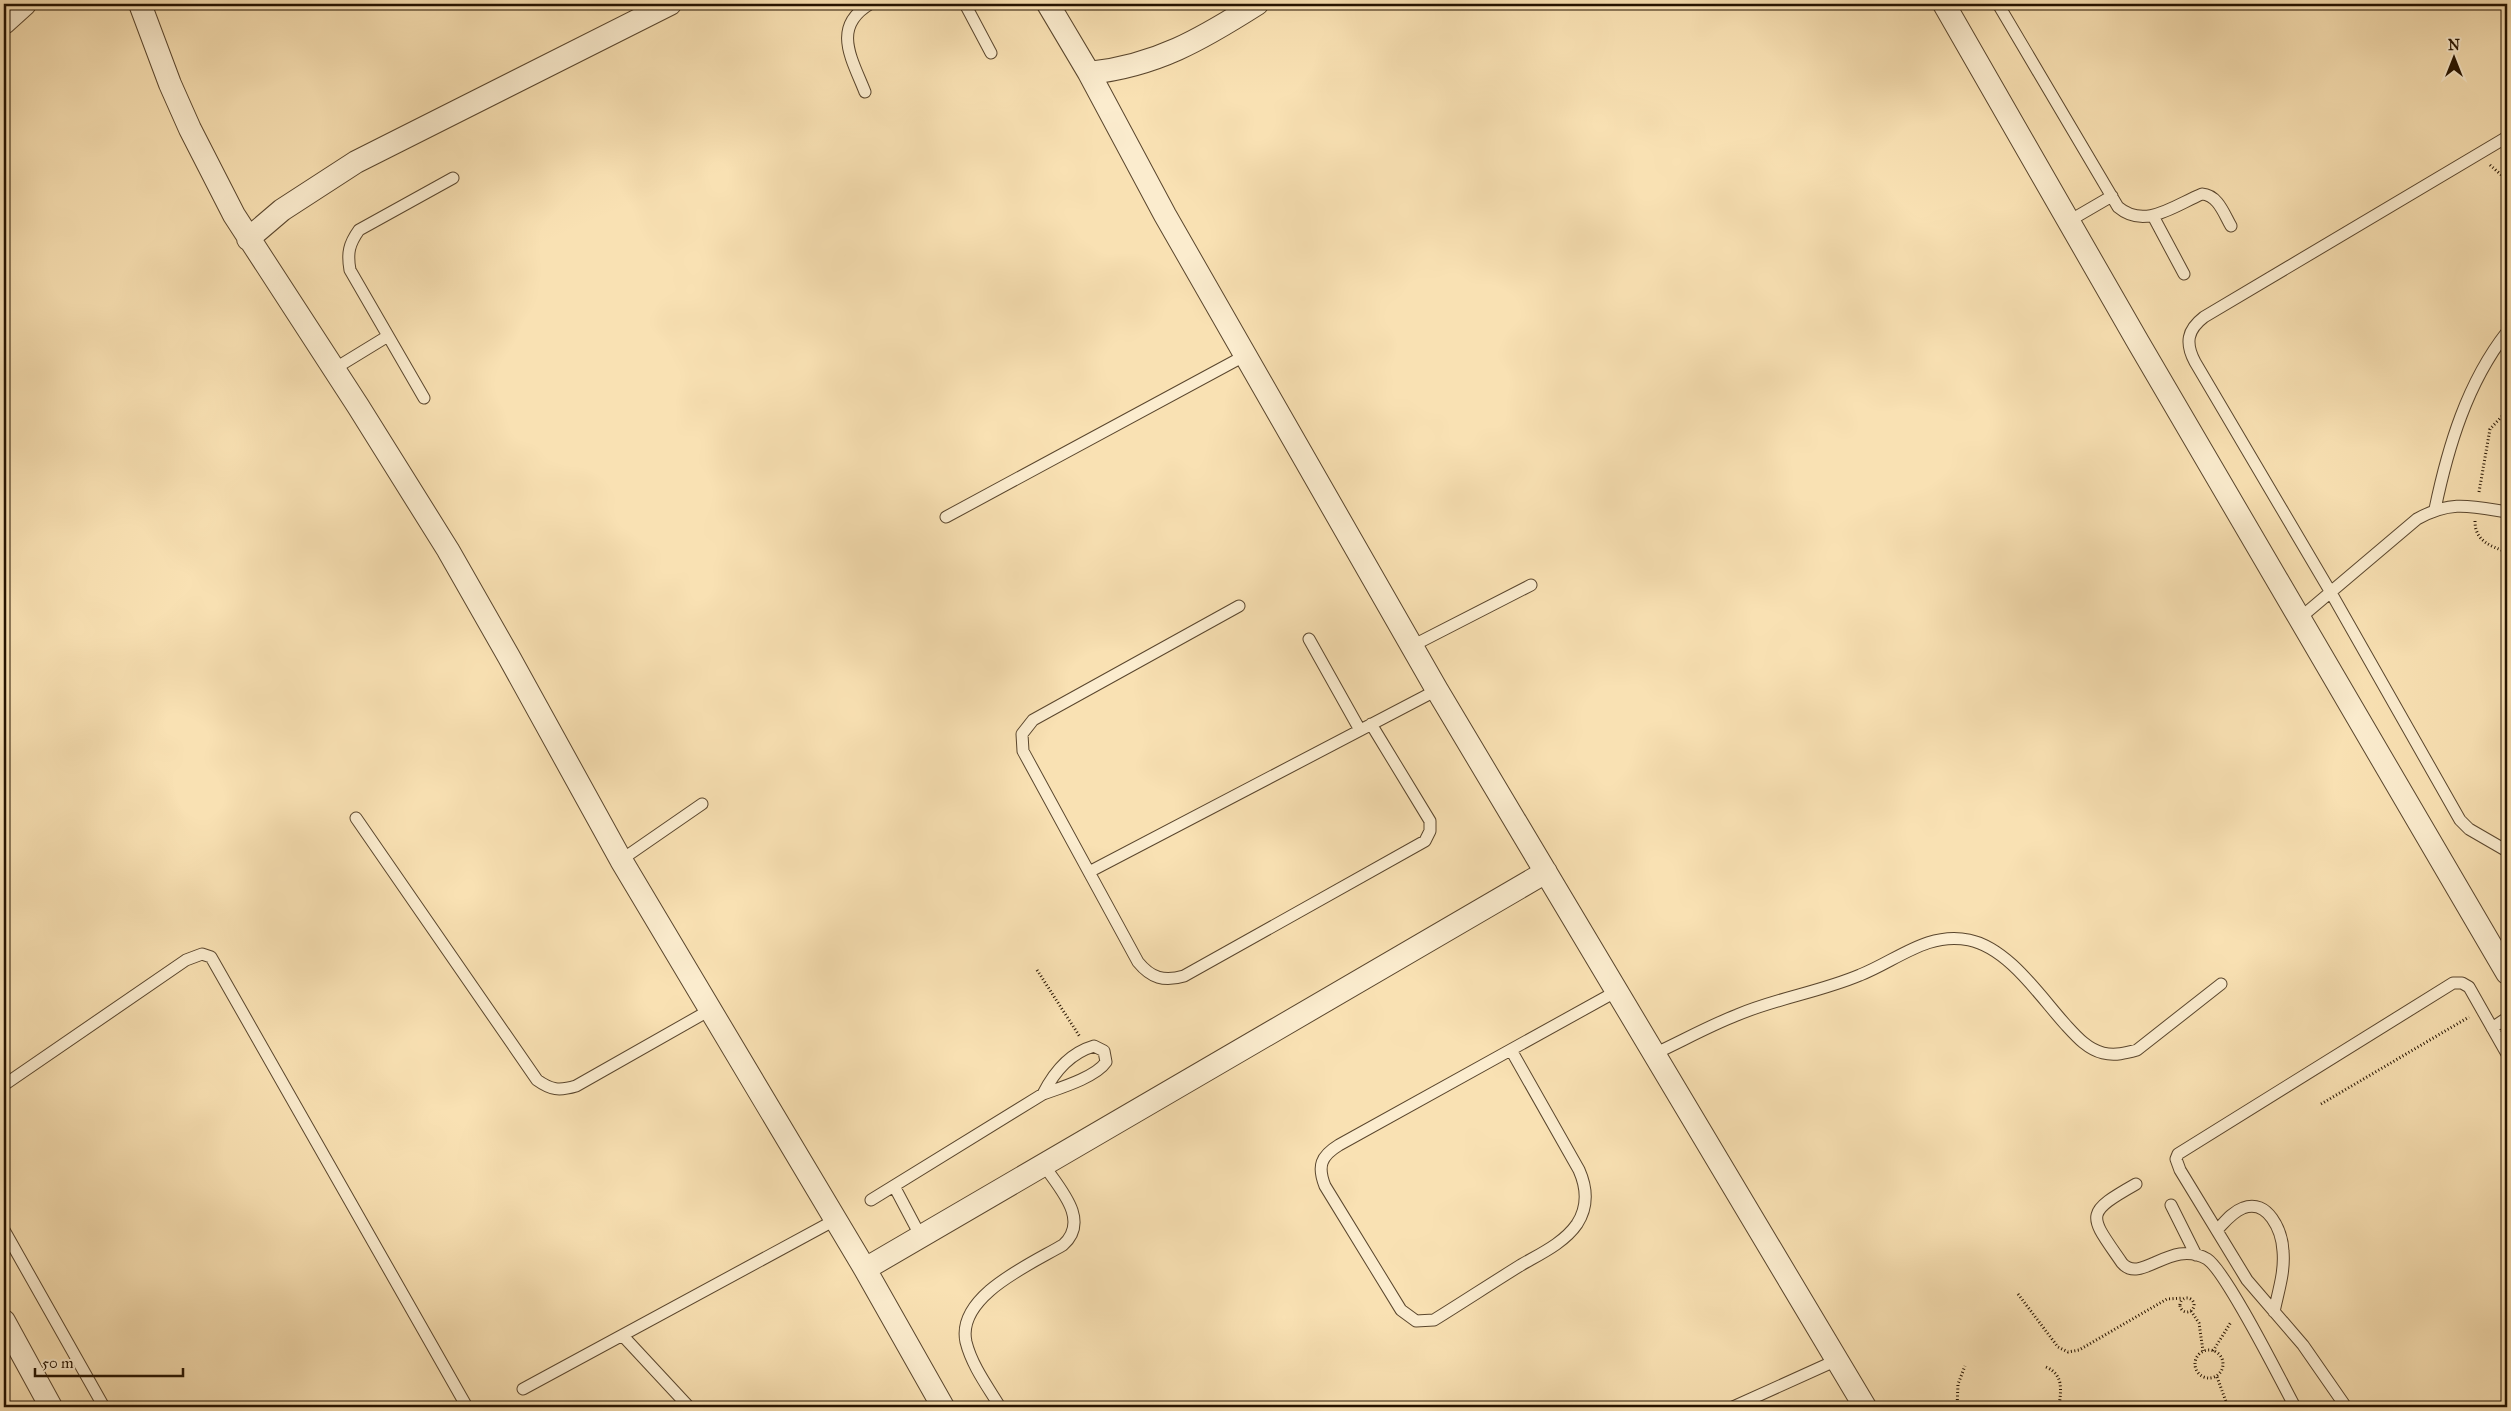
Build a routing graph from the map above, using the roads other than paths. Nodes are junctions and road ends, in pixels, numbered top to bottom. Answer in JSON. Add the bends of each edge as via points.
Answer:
{"nodes":[{"id":1,"x":25,"y":4,"type":"edge"},
{"id":2,"x":140,"y":4,"type":"edge"},
{"id":3,"x":670,"y":4,"type":"edge"},
{"id":4,"x":870,"y":4,"type":"edge"},
{"id":5,"x":965,"y":4,"type":"edge"},
{"id":6,"x":1048,"y":4,"type":"edge"},
{"id":7,"x":1257,"y":4,"type":"edge"},
{"id":8,"x":1944,"y":4,"type":"edge"},
{"id":9,"x":1998,"y":4,"type":"edge"},
{"id":10,"x":4,"y":23,"type":"edge"},
{"id":11,"x":991,"y":53,"type":"dead end"},
{"id":12,"x":1089,"y":73,"type":"junction"},
{"id":13,"x":865,"y":92,"type":"dead end"},
{"id":14,"x":2507,"y":137,"type":"edge"},
{"id":15,"x":453,"y":178,"type":"dead end"},
{"id":16,"x":2112,"y":196,"type":"junction"},
{"id":17,"x":2154,"y":216,"type":"junction"},
{"id":18,"x":2069,"y":221,"type":"junction"},
{"id":19,"x":2231,"y":226,"type":"dead end"},
{"id":20,"x":248,"y":239,"type":"junction"},
{"id":21,"x":2184,"y":274,"type":"dead end"},
{"id":22,"x":2507,"y":332,"type":"edge"},
{"id":23,"x":388,"y":336,"type":"junction"},
{"id":24,"x":1246,"y":355,"type":"junction"},
{"id":25,"x":334,"y":369,"type":"junction"},
{"id":26,"x":424,"y":398,"type":"dead end"},
{"id":27,"x":2436,"y":509,"type":"junction"},
{"id":28,"x":2507,"y":512,"type":"edge"},
{"id":29,"x":946,"y":517,"type":"dead end"},
{"id":30,"x":1531,"y":585,"type":"dead end"},
{"id":31,"x":2330,"y":591,"type":"junction"},
{"id":32,"x":1239,"y":606,"type":"dead end"},
{"id":33,"x":2300,"y":618,"type":"junction"},
{"id":34,"x":1309,"y":639,"type":"dead end"},
{"id":35,"x":1412,"y":646,"type":"junction"},
{"id":36,"x":1437,"y":690,"type":"junction"},
{"id":37,"x":1371,"y":724,"type":"junction"},
{"id":38,"x":1360,"y":730,"type":"junction"},
{"id":39,"x":702,"y":804,"type":"dead end"},
{"id":40,"x":356,"y":818,"type":"dead end"},
{"id":41,"x":2507,"y":852,"type":"edge"},
{"id":42,"x":621,"y":860,"type":"junction"},
{"id":43,"x":1089,"y":872,"type":"junction"},
{"id":44,"x":1546,"y":872,"type":"junction"},
{"id":45,"x":2507,"y":973,"type":"edge"},
{"id":46,"x":2221,"y":984,"type":"dead end"},
{"id":47,"x":1617,"y":991,"type":"junction"},
{"id":48,"x":710,"y":1010,"type":"junction"},
{"id":49,"x":2507,"y":1018,"type":"edge"},
{"id":50,"x":2492,"y":1028,"type":"junction"},
{"id":51,"x":1511,"y":1050,"type":"junction"},
{"id":52,"x":1654,"y":1054,"type":"junction"},
{"id":53,"x":2507,"y":1054,"type":"edge"},
{"id":54,"x":4,"y":1085,"type":"edge"},
{"id":55,"x":1043,"y":1094,"type":"junction"},
{"id":56,"x":1043,"y":1164,"type":"junction"},
{"id":57,"x":2136,"y":1184,"type":"dead end"},
{"id":58,"x":894,"y":1186,"type":"junction"},
{"id":59,"x":871,"y":1200,"type":"dead end"},
{"id":60,"x":2171,"y":1205,"type":"dead end"},
{"id":61,"x":834,"y":1220,"type":"junction"},
{"id":62,"x":4,"y":1230,"type":"edge"},
{"id":63,"x":2217,"y":1230,"type":"junction"},
{"id":64,"x":921,"y":1236,"type":"junction"},
{"id":65,"x":2196,"y":1255,"type":"junction"},
{"id":66,"x":865,"y":1269,"type":"junction"},
{"id":67,"x":2274,"y":1312,"type":"junction"},
{"id":68,"x":4,"y":1321,"type":"edge"},
{"id":69,"x":623,"y":1336,"type":"junction"},
{"id":70,"x":1837,"y":1360,"type":"junction"},
{"id":71,"x":523,"y":1389,"type":"dead end"},
{"id":72,"x":51,"y":1407,"type":"edge"},
{"id":73,"x":104,"y":1407,"type":"edge"},
{"id":74,"x":467,"y":1407,"type":"edge"},
{"id":75,"x":689,"y":1407,"type":"edge"},
{"id":76,"x":943,"y":1407,"type":"edge"},
{"id":77,"x":1000,"y":1407,"type":"edge"},
{"id":78,"x":1733,"y":1407,"type":"edge"},
{"id":79,"x":1865,"y":1407,"type":"edge"},
{"id":80,"x":2295,"y":1407,"type":"edge"},
{"id":81,"x":2346,"y":1407,"type":"edge"}],
"edges":[{"from":1,"to":10,"type":"street"},
{"from":2,"to":20,"type":"street","via":[[190,129]]},
{"from":3,"to":20,"type":"street","via":[[356,162],[311,190]]},
{"from":4,"to":13,"type":"lane","via":[[856,12],[848,24],[847,39]]},
{"from":5,"to":11,"type":"lane"},
{"from":6,"to":12,"type":"street"},
{"from":7,"to":12,"type":"street","via":[[1209,35],[1163,57],[1122,69]]},
{"from":8,"to":18,"type":"street"},
{"from":9,"to":16,"type":"lane"},
{"from":12,"to":24,"type":"street","via":[[1165,215]]},
{"from":14,"to":31,"type":"lane","via":[[2204,317],[2194,325],[2188,337],[2189,351],[2195,362]]},
{"from":15,"to":23,"type":"lane","via":[[372,222],[351,242],[347,256],[350,270]]},
{"from":16,"to":17,"type":"lane","via":[[2126,214],[2144,218]]},
{"from":16,"to":18,"type":"lane"},
{"from":17,"to":19,"type":"lane","via":[[2207,194],[2215,200]]},
{"from":17,"to":21,"type":"lane"},
{"from":18,"to":33,"type":"street"},
{"from":20,"to":25,"type":"street"},
{"from":22,"to":27,"type":"lane","via":[[2480,376],[2460,419],[2445,463]]},
{"from":23,"to":25,"type":"lane"},
{"from":23,"to":26,"type":"lane"},
{"from":24,"to":29,"type":"lane"},
{"from":24,"to":35,"type":"street"},
{"from":25,"to":42,"type":"street","via":[[452,558]]},
{"from":27,"to":28,"type":"lane","via":[[2477,507]]},
{"from":27,"to":31,"type":"lane","via":[[2417,519]]},
{"from":30,"to":35,"type":"lane"},
{"from":31,"to":33,"type":"lane"},
{"from":31,"to":41,"type":"lane","via":[[2460,820]]},
{"from":32,"to":43,"type":"lane","via":[[1026,726],[1022,734],[1023,751]]},
{"from":33,"to":45,"type":"street"},
{"from":34,"to":38,"type":"lane"},
{"from":35,"to":36,"type":"street"},
{"from":36,"to":37,"type":"lane"},
{"from":36,"to":44,"type":"street"},
{"from":37,"to":38,"type":"lane"},
{"from":37,"to":43,"type":"lane","via":[[1430,821],[1426,841],[1184,976],[1163,979],[1144,970]]},
{"from":38,"to":43,"type":"lane"},
{"from":39,"to":42,"type":"lane"},
{"from":40,"to":48,"type":"lane","via":[[537,1080],[548,1088],[562,1090],[576,1086]]},
{"from":42,"to":48,"type":"street"},
{"from":44,"to":47,"type":"street"},
{"from":44,"to":56,"type":"street"},
{"from":46,"to":52,"type":"lane","via":[[2137,1050],[2121,1054],[2104,1053],[2089,1047],[2076,1036],[2011,964],[1992,948],[1969,940],[1944,938],[1920,944],[1861,975],[1737,1014]]},
{"from":47,"to":51,"type":"lane"},
{"from":47,"to":52,"type":"street"},
{"from":48,"to":61,"type":"street"},
{"from":49,"to":50,"type":"lane"},
{"from":50,"to":53,"type":"lane"},
{"from":50,"to":63,"type":"lane","via":[[2469,987],[2462,983],[2445,986],[2182,1150],[2176,1159],[2177,1164]]},
{"from":51,"to":51,"type":"lane","via":[[1339,1145],[1322,1162],[1325,1186],[1402,1310],[1416,1321],[1434,1320],[1558,1242],[1576,1224],[1583,1211],[1585,1183]]},
{"from":52,"to":70,"type":"street"},
{"from":54,"to":74,"type":"lane","via":[[186,960],[202,954],[211,957]]},
{"from":55,"to":55,"type":"lane","via":[[1065,1062],[1094,1046],[1104,1051],[1103,1067]]},
{"from":55,"to":58,"type":"lane"},
{"from":56,"to":64,"type":"street"},
{"from":56,"to":77,"type":"lane","via":[[1073,1212],[1076,1224],[1072,1236],[1063,1245],[990,1290],[976,1303],[967,1321],[966,1341],[972,1360]]},
{"from":57,"to":65,"type":"lane","via":[[2101,1205],[2096,1218],[2100,1231],[2126,1268],[2137,1270],[2170,1255]]},
{"from":58,"to":59,"type":"lane"},
{"from":58,"to":64,"type":"lane"},
{"from":60,"to":65,"type":"lane"},
{"from":61,"to":66,"type":"street"},
{"from":61,"to":69,"type":"lane"},
{"from":62,"to":73,"type":"lane"},
{"from":63,"to":67,"type":"lane","via":[[2247,1280]]},
{"from":63,"to":67,"type":"lane","via":[[2244,1207],[2256,1206],[2275,1222],[2284,1250]]},
{"from":64,"to":66,"type":"street"},
{"from":65,"to":80,"type":"lane","via":[[2208,1260],[2217,1270]]},
{"from":66,"to":76,"type":"street"},
{"from":67,"to":81,"type":"lane","via":[[2303,1345]]},
{"from":68,"to":72,"type":"street"},
{"from":69,"to":71,"type":"lane"},
{"from":69,"to":75,"type":"lane"},
{"from":70,"to":78,"type":"lane"},
{"from":70,"to":79,"type":"street"}]}
